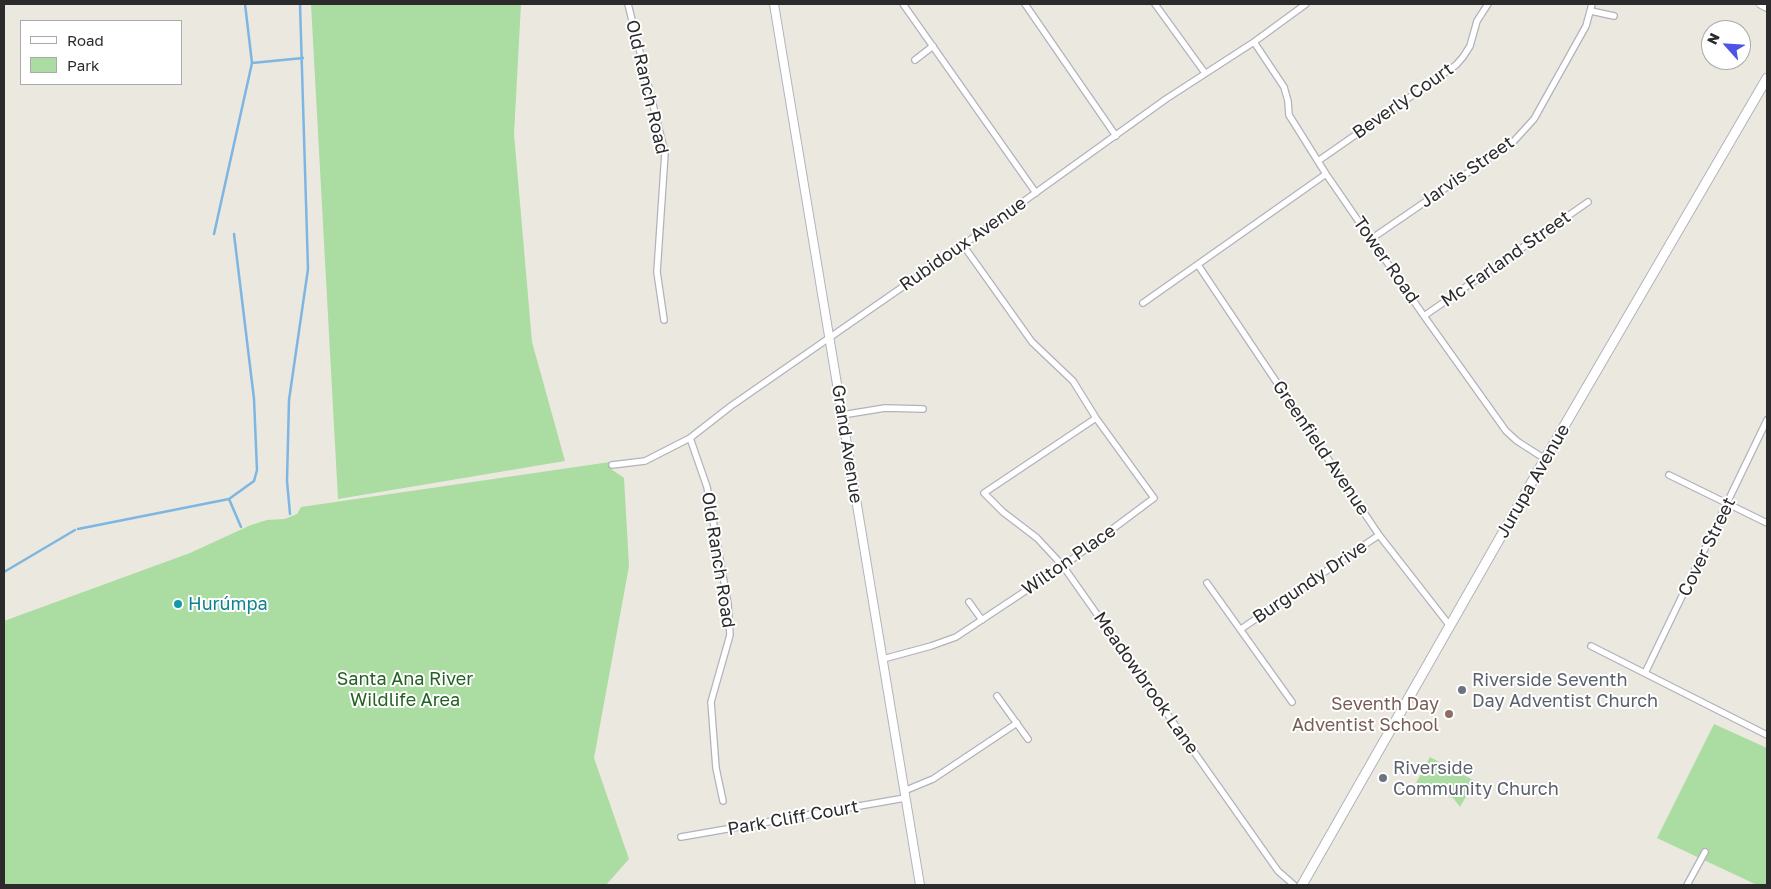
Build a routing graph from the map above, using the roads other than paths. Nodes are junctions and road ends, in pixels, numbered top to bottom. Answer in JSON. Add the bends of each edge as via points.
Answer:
{"nodes":[{"id":1,"x":628,"y":4,"type":"edge"},
{"id":2,"x":774,"y":4,"type":"edge"},
{"id":3,"x":903,"y":4,"type":"edge"},
{"id":4,"x":1024,"y":4,"type":"edge"},
{"id":5,"x":1155,"y":4,"type":"edge"},
{"id":6,"x":1306,"y":4,"type":"edge"},
{"id":7,"x":1488,"y":4,"type":"edge"},
{"id":8,"x":1592,"y":4,"type":"edge"},
{"id":9,"x":1761,"y":4,"type":"edge"},
{"id":10,"x":1767,"y":7,"type":"edge"},
{"id":11,"x":1591,"y":11,"type":"junction"},
{"id":12,"x":1614,"y":16,"type":"dead end"},
{"id":13,"x":1254,"y":42,"type":"junction"},
{"id":14,"x":933,"y":46,"type":"junction"},
{"id":15,"x":915,"y":60,"type":"dead end"},
{"id":16,"x":1205,"y":73,"type":"junction"},
{"id":17,"x":1767,"y":78,"type":"edge"},
{"id":18,"x":1116,"y":136,"type":"junction"},
{"id":19,"x":1318,"y":161,"type":"junction"},
{"id":20,"x":1326,"y":174,"type":"junction"},
{"id":21,"x":1036,"y":193,"type":"junction"},
{"id":22,"x":1588,"y":202,"type":"dead end"},
{"id":23,"x":1371,"y":238,"type":"junction"},
{"id":24,"x":963,"y":245,"type":"junction"},
{"id":25,"x":1198,"y":265,"type":"junction"},
{"id":26,"x":1143,"y":303,"type":"dead end"},
{"id":27,"x":1424,"y":316,"type":"junction"},
{"id":28,"x":664,"y":320,"type":"dead end"},
{"id":29,"x":830,"y":337,"type":"junction"},
{"id":30,"x":923,"y":409,"type":"dead end"},
{"id":31,"x":842,"y":415,"type":"junction"},
{"id":32,"x":1096,"y":418,"type":"junction"},
{"id":33,"x":1767,"y":420,"type":"edge"},
{"id":34,"x":690,"y":438,"type":"junction"},
{"id":35,"x":1545,"y":459,"type":"junction"},
{"id":36,"x":612,"y":466,"type":"dead end"},
{"id":37,"x":1669,"y":475,"type":"dead end"},
{"id":38,"x":1727,"y":504,"type":"junction"},
{"id":39,"x":1767,"y":524,"type":"edge"},
{"id":40,"x":1379,"y":535,"type":"junction"},
{"id":41,"x":1064,"y":566,"type":"junction"},
{"id":42,"x":1207,"y":582,"type":"dead end"},
{"id":43,"x":969,"y":602,"type":"dead end"},
{"id":44,"x":982,"y":620,"type":"junction"},
{"id":45,"x":1450,"y":626,"type":"junction"},
{"id":46,"x":1241,"y":629,"type":"junction"},
{"id":47,"x":1591,"y":646,"type":"dead end"},
{"id":48,"x":882,"y":658,"type":"junction"},
{"id":49,"x":1646,"y":673,"type":"junction"},
{"id":50,"x":997,"y":696,"type":"dead end"},
{"id":51,"x":1292,"y":702,"type":"dead end"},
{"id":52,"x":1017,"y":724,"type":"junction"},
{"id":53,"x":1767,"y":735,"type":"edge"},
{"id":54,"x":1028,"y":739,"type":"dead end"},
{"id":55,"x":905,"y":795,"type":"junction"},
{"id":56,"x":723,"y":801,"type":"dead end"},
{"id":57,"x":680,"y":837,"type":"dead end"},
{"id":58,"x":1705,"y":852,"type":"dead end"},
{"id":59,"x":920,"y":885,"type":"edge"},
{"id":60,"x":1294,"y":885,"type":"edge"},
{"id":61,"x":1302,"y":885,"type":"edge"},
{"id":62,"x":1687,"y":885,"type":"edge"}],
"edges":[{"from":1,"to":28,"type":"street","name":"Old Ranch Road","via":[[665,153],[656,272]]},
{"from":2,"to":29,"type":"street","name":"Grand Avenue"},
{"from":3,"to":14,"type":"street"},
{"from":4,"to":18,"type":"street"},
{"from":5,"to":16,"type":"street"},
{"from":6,"to":13,"type":"street","name":"Rubidoux Avenue"},
{"from":7,"to":19,"type":"street","name":"Beverly Court","via":[[1477,22],[1470,46],[1456,65]]},
{"from":8,"to":11,"type":"street","name":"Jarvis Street"},
{"from":9,"to":10,"type":"street"},
{"from":11,"to":12,"type":"street"},
{"from":11,"to":23,"type":"street","name":"Jarvis Street","via":[[1586,26],[1534,119],[1514,141]]},
{"from":13,"to":16,"type":"street","name":"Rubidoux Avenue"},
{"from":13,"to":19,"type":"street","name":"Tower Road","via":[[1284,87],[1289,115]]},
{"from":14,"to":15,"type":"street"},
{"from":14,"to":21,"type":"street"},
{"from":16,"to":18,"type":"street","name":"Rubidoux Avenue"},
{"from":17,"to":35,"type":"main road","name":"Jurupa Avenue"},
{"from":18,"to":21,"type":"street","name":"Rubidoux Avenue"},
{"from":19,"to":20,"type":"street","name":"Tower Road"},
{"from":20,"to":23,"type":"street","name":"Tower Road"},
{"from":20,"to":25,"type":"street"},
{"from":21,"to":24,"type":"street","name":"Rubidoux Avenue"},
{"from":22,"to":27,"type":"street","name":"Mc Farland Street"},
{"from":23,"to":27,"type":"street","name":"Tower Road"},
{"from":24,"to":29,"type":"street","name":"Rubidoux Avenue"},
{"from":24,"to":32,"type":"street","via":[[1032,342],[1073,381]]},
{"from":25,"to":26,"type":"street"},
{"from":25,"to":40,"type":"street","name":"Greenfield Avenue"},
{"from":27,"to":35,"type":"street","name":"Tower Road","via":[[1506,431]]},
{"from":29,"to":31,"type":"street","name":"Grand Avenue"},
{"from":29,"to":34,"type":"street","name":"Rubidoux Avenue"},
{"from":30,"to":31,"type":"street","via":[[885,408]]},
{"from":31,"to":48,"type":"street","name":"Grand Avenue"},
{"from":32,"to":41,"type":"street","name":"Wilton Place","via":[[1154,498]]},
{"from":32,"to":41,"type":"street","name":"Meadowbrook Lane","via":[[984,493]]},
{"from":33,"to":38,"type":"street","name":"Cover Street"},
{"from":34,"to":36,"type":"street","name":"Rubidoux Avenue","via":[[645,461]]},
{"from":34,"to":56,"type":"street","name":"Old Ranch Road","via":[[707,487],[728,604],[730,635],[711,702],[716,768]]},
{"from":35,"to":45,"type":"main road","name":"Jurupa Avenue"},
{"from":37,"to":38,"type":"street"},
{"from":38,"to":39,"type":"street"},
{"from":38,"to":49,"type":"street","name":"Cover Street"},
{"from":40,"to":45,"type":"street","name":"Greenfield Avenue"},
{"from":40,"to":46,"type":"street","name":"Burgundy Drive"},
{"from":41,"to":44,"type":"street","name":"Wilton Place"},
{"from":41,"to":60,"type":"street","name":"Meadowbrook Lane","via":[[1278,871]]},
{"from":42,"to":46,"type":"street"},
{"from":43,"to":44,"type":"street"},
{"from":44,"to":48,"type":"street","name":"Wilton Place","via":[[956,637]]},
{"from":45,"to":61,"type":"main road","name":"Jurupa Avenue"},
{"from":46,"to":51,"type":"street"},
{"from":47,"to":49,"type":"street"},
{"from":48,"to":55,"type":"street","name":"Grand Avenue"},
{"from":49,"to":53,"type":"street"},
{"from":50,"to":52,"type":"street"},
{"from":52,"to":54,"type":"street"},
{"from":52,"to":55,"type":"street","name":"Park Cliff Court"},
{"from":55,"to":57,"type":"street","name":"Park Cliff Court"},
{"from":55,"to":59,"type":"street","name":"Grand Avenue"},
{"from":58,"to":62,"type":"street"}]}
